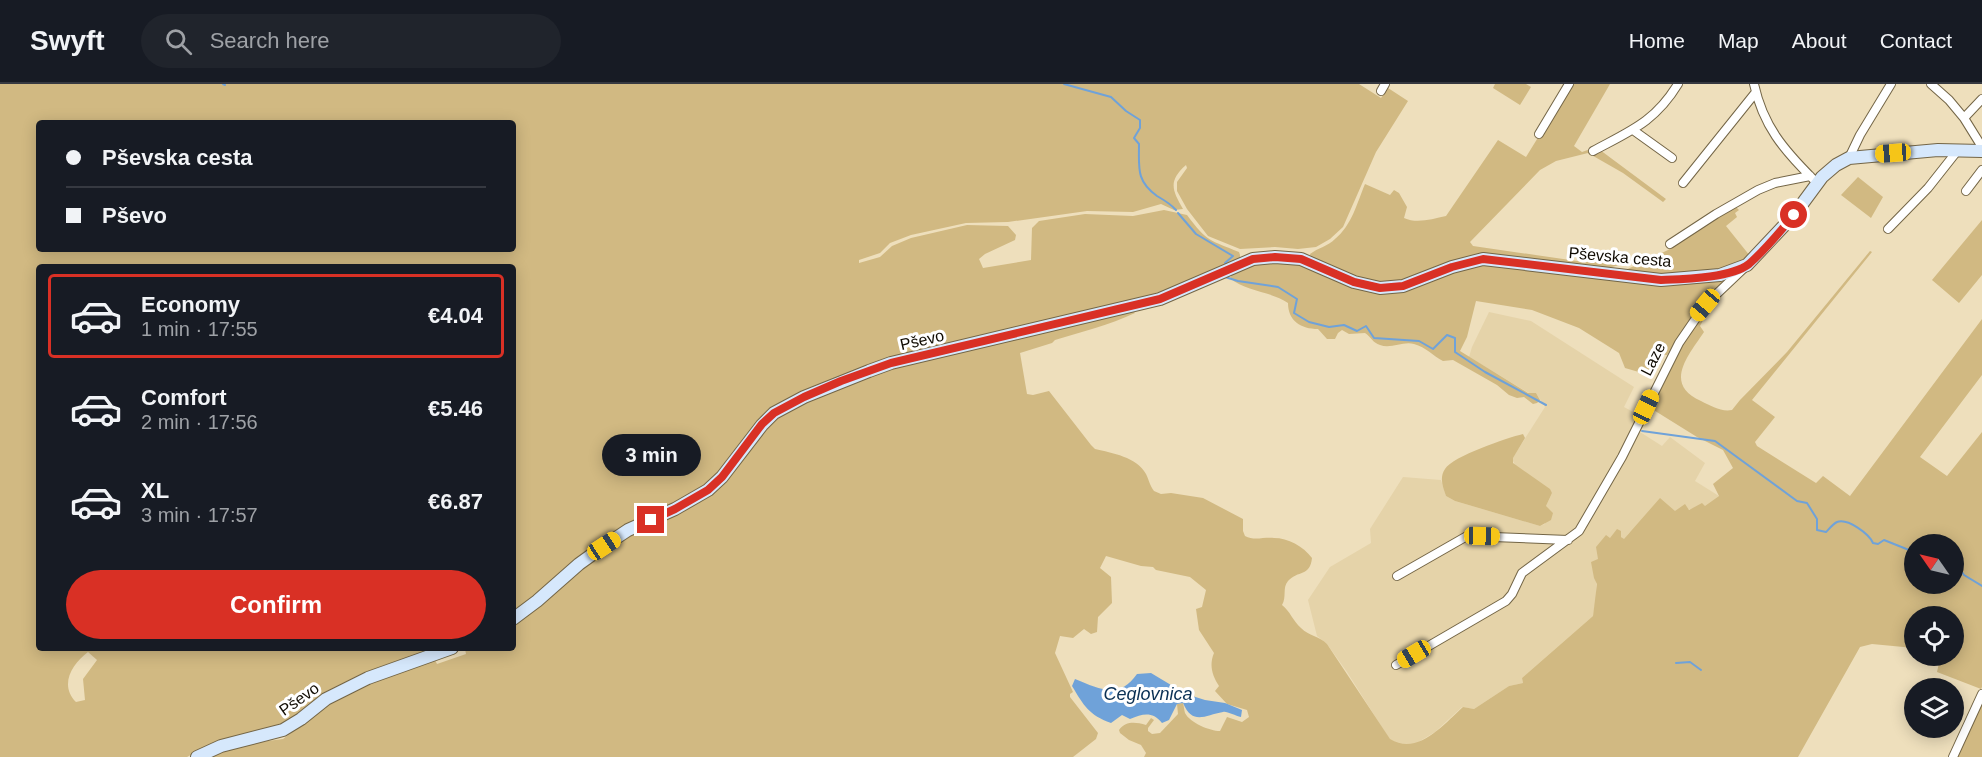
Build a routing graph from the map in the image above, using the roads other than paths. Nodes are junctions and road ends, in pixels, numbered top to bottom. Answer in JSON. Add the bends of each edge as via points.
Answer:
{"nodes":[{"id":1,"x":1569,"y":84,"type":"edge"},
{"id":2,"x":1678,"y":84,"type":"edge"},
{"id":3,"x":1892,"y":84,"type":"edge"},
{"id":4,"x":1930,"y":84,"type":"edge"},
{"id":5,"x":1755,"y":88,"type":"edge"},
{"id":6,"x":1982,"y":99,"type":"edge"},
{"id":7,"x":1964,"y":118,"type":"junction"},
{"id":8,"x":1633,"y":130,"type":"junction"},
{"id":9,"x":1539,"y":134,"type":"dead end"},
{"id":10,"x":1982,"y":149,"type":"edge"},
{"id":11,"x":1958,"y":150,"type":"junction"},
{"id":12,"x":1593,"y":151,"type":"dead end"},
{"id":13,"x":1672,"y":158,"type":"dead end"},
{"id":14,"x":1849,"y":158,"type":"junction"},
{"id":15,"x":1982,"y":170,"type":"edge"},
{"id":16,"x":1814,"y":180,"type":"junction"},
{"id":17,"x":1683,"y":183,"type":"dead end"},
{"id":18,"x":1966,"y":191,"type":"dead end"},
{"id":19,"x":1888,"y":230,"type":"dead end"},
{"id":20,"x":1670,"y":244,"type":"dead end"},
{"id":21,"x":1301,"y":259,"type":"joint"},
{"id":22,"x":1747,"y":266,"type":"junction"},
{"id":23,"x":1568,"y":540,"type":"junction"},
{"id":24,"x":1397,"y":576,"type":"dead end"},
{"id":25,"x":516,"y":617,"type":"edge"},
{"id":26,"x":444,"y":651,"type":"edge"},
{"id":27,"x":1396,"y":665,"type":"dead end"},
{"id":28,"x":1982,"y":694,"type":"edge"},
{"id":29,"x":197,"y":757,"type":"edge"},
{"id":30,"x":1953,"y":757,"type":"edge"}],
"edges":[{"from":1,"to":9,"type":"street"},
{"from":2,"to":8,"type":"street","via":[[1655,115]]},
{"from":3,"to":14,"type":"street","name":"Pševska cesta"},
{"from":4,"to":7,"type":"street"},
{"from":5,"to":16,"type":"street","via":[[1761,112],[1781,146]]},
{"from":5,"to":17,"type":"street"},
{"from":6,"to":7,"type":"street"},
{"from":7,"to":10,"type":"street"},
{"from":8,"to":12,"type":"street"},
{"from":8,"to":13,"type":"street"},
{"from":10,"to":11,"type":"street"},
{"from":11,"to":14,"type":"street"},
{"from":11,"to":19,"type":"street"},
{"from":14,"to":16,"type":"street","name":"Pševska cesta"},
{"from":15,"to":18,"type":"street"},
{"from":16,"to":20,"type":"street","name":"Pševska cesta","via":[[1775,183],[1758,190]]},
{"from":16,"to":22,"type":"street","name":"Pševska cesta","via":[[1794,215]]},
{"from":21,"to":22,"type":"street","name":"Pševska cesta","via":[[1354,282],[1380,288],[1403,286],[1483,259],[1661,280],[1720,275]]},
{"from":21,"to":25,"type":"street","name":"Pševo","via":[[1253,259],[1160,299],[891,363],[804,397],[762,424],[708,490],[628,530],[579,564]]},
{"from":22,"to":23,"type":"street","name":"Laze","via":[[1693,319],[1622,457],[1579,531]]},
{"from":23,"to":24,"type":"street","via":[[1467,536]]},
{"from":23,"to":27,"type":"street","name":"Laze","via":[[1522,573],[1506,601]]},
{"from":26,"to":29,"type":"street","name":"Pševo","via":[[368,678],[326,699],[283,730],[221,746]]},
{"from":28,"to":30,"type":"street"}]}
